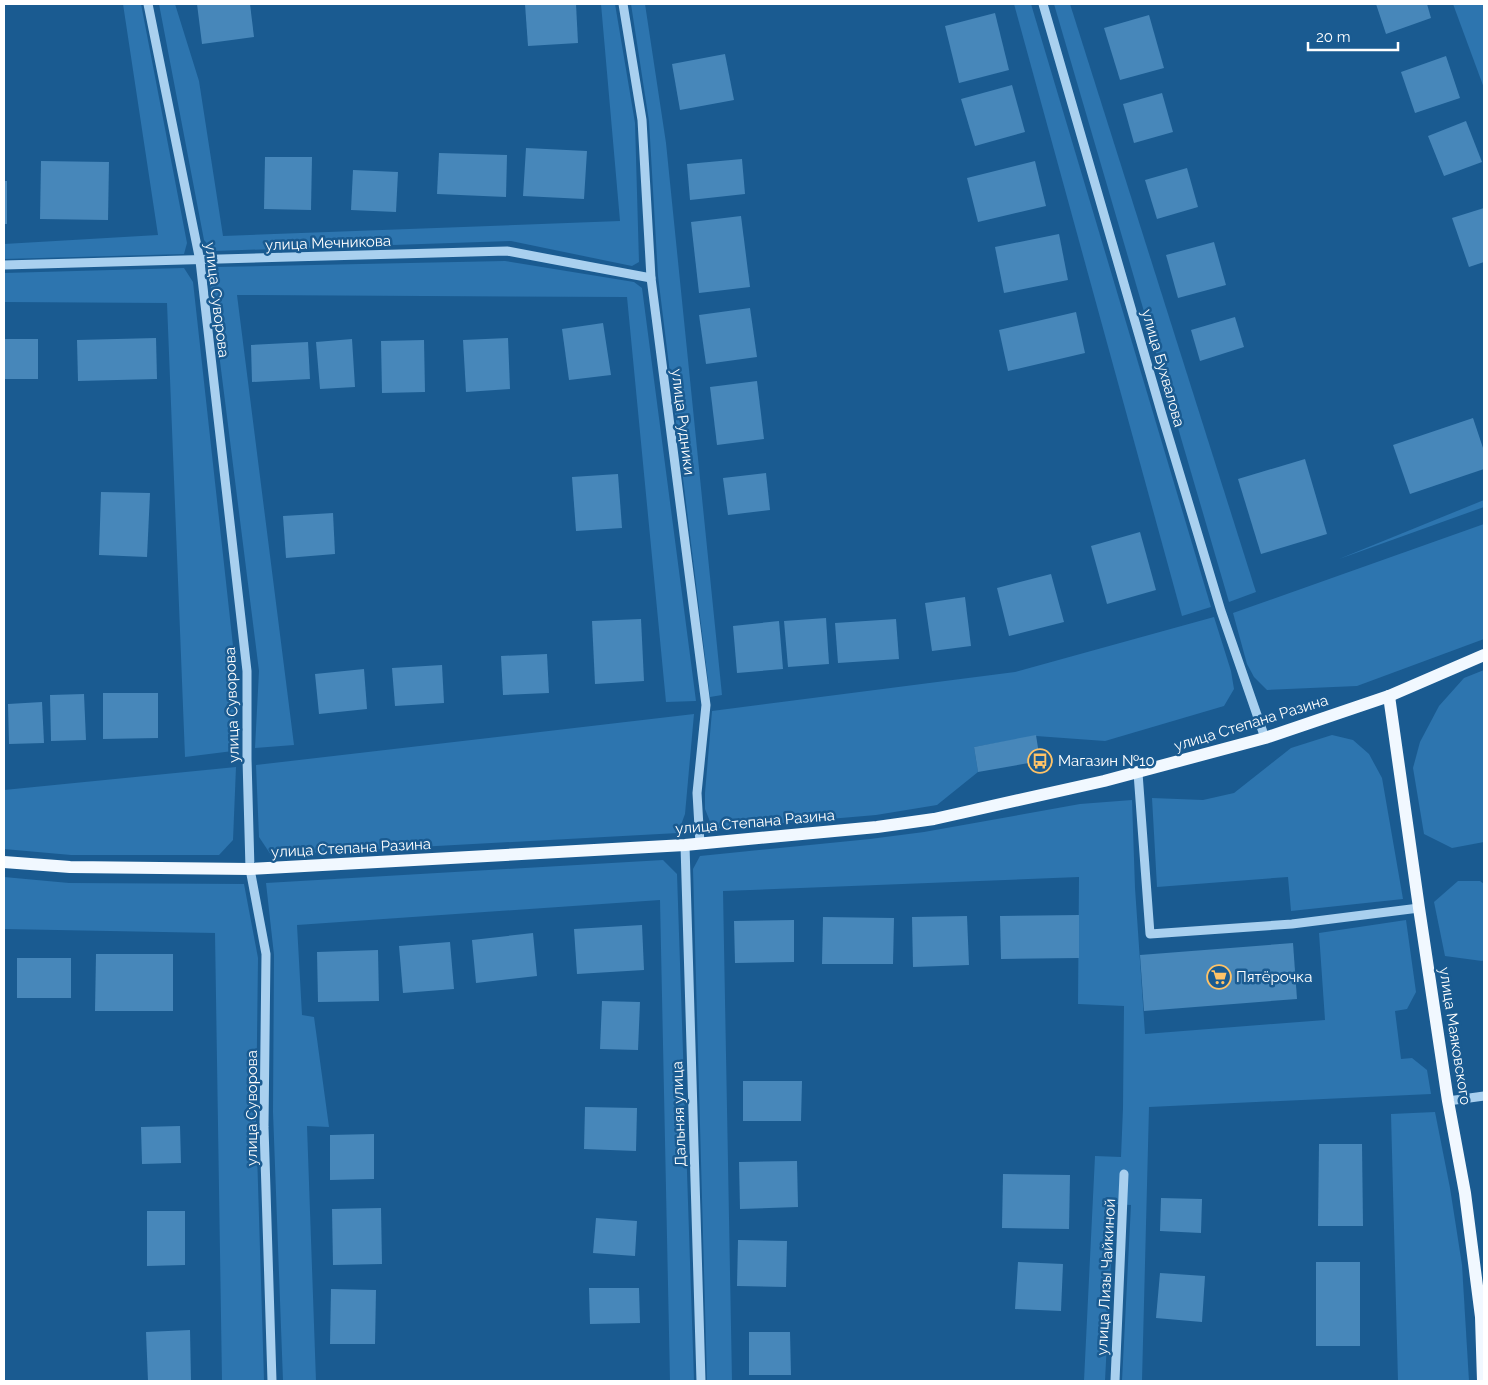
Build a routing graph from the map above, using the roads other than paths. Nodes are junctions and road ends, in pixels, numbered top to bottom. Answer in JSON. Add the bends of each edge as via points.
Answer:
{"nodes":[{"id":1,"x":148,"y":4,"type":"edge"},
{"id":2,"x":624,"y":4,"type":"edge"},
{"id":3,"x":1043,"y":4,"type":"edge"},
{"id":4,"x":200,"y":261,"type":"junction"},
{"id":5,"x":4,"y":265,"type":"edge"},
{"id":6,"x":651,"y":278,"type":"junction"},
{"id":7,"x":1484,"y":655,"type":"edge"},
{"id":8,"x":1389,"y":696,"type":"junction"},
{"id":9,"x":1265,"y":738,"type":"junction"},
{"id":10,"x":1138,"y":773,"type":"junction"},
{"id":11,"x":700,"y":844,"type":"junction"},
{"id":12,"x":685,"y":845,"type":"junction"},
{"id":13,"x":4,"y":862,"type":"edge"},
{"id":14,"x":250,"y":870,"type":"junction"},
{"id":15,"x":1419,"y":908,"type":"junction"},
{"id":16,"x":1484,"y":1096,"type":"edge"},
{"id":17,"x":1448,"y":1101,"type":"junction"},
{"id":18,"x":1124,"y":1174,"type":"dead end"},
{"id":19,"x":272,"y":1381,"type":"edge"},
{"id":20,"x":701,"y":1381,"type":"edge"},
{"id":21,"x":1115,"y":1381,"type":"edge"},
{"id":22,"x":1483,"y":1381,"type":"edge"}],
"edges":[{"from":1,"to":4,"type":"street","name":"улица Суворова"},
{"from":2,"to":6,"type":"street","name":"улица Рудники","via":[[642,120]]},
{"from":3,"to":9,"type":"street","name":"улица Бухвалова","via":[[1221,611]]},
{"from":4,"to":5,"type":"street","name":"улица Мечникова"},
{"from":4,"to":6,"type":"street","name":"улица Мечникова","via":[[507,251]]},
{"from":4,"to":14,"type":"street","name":"улица Суворова","via":[[248,671]]},
{"from":6,"to":11,"type":"street","name":"улица Рудники","via":[[706,704],[697,793]]},
{"from":7,"to":8,"type":"main road","name":"улица Степана Разина"},
{"from":8,"to":9,"type":"main road","name":"улица Степана Разина"},
{"from":8,"to":15,"type":"main road","name":"улица Маяковского"},
{"from":9,"to":10,"type":"main road","name":"улица Степана Разина"},
{"from":10,"to":11,"type":"main road","name":"улица Степана Разина","via":[[934,818],[877,827]]},
{"from":10,"to":15,"type":"street","via":[[1150,934],[1292,924]]},
{"from":11,"to":12,"type":"main road","name":"улица Степана Разина"},
{"from":12,"to":14,"type":"main road","name":"улица Степана Разина"},
{"from":12,"to":20,"type":"street","name":"Дальняя улица"},
{"from":13,"to":14,"type":"main road","name":"улица Степана Разина","via":[[70,867]]},
{"from":14,"to":19,"type":"street","name":"улица Суворова","via":[[266,954],[264,1127]]},
{"from":15,"to":17,"type":"main road","name":"улица Маяковского"},
{"from":16,"to":17,"type":"street"},
{"from":17,"to":22,"type":"main road","name":"улица Маяковского","via":[[1465,1193],[1480,1317]]},
{"from":18,"to":21,"type":"street","name":"улица Лизы Чайкиной"}]}
